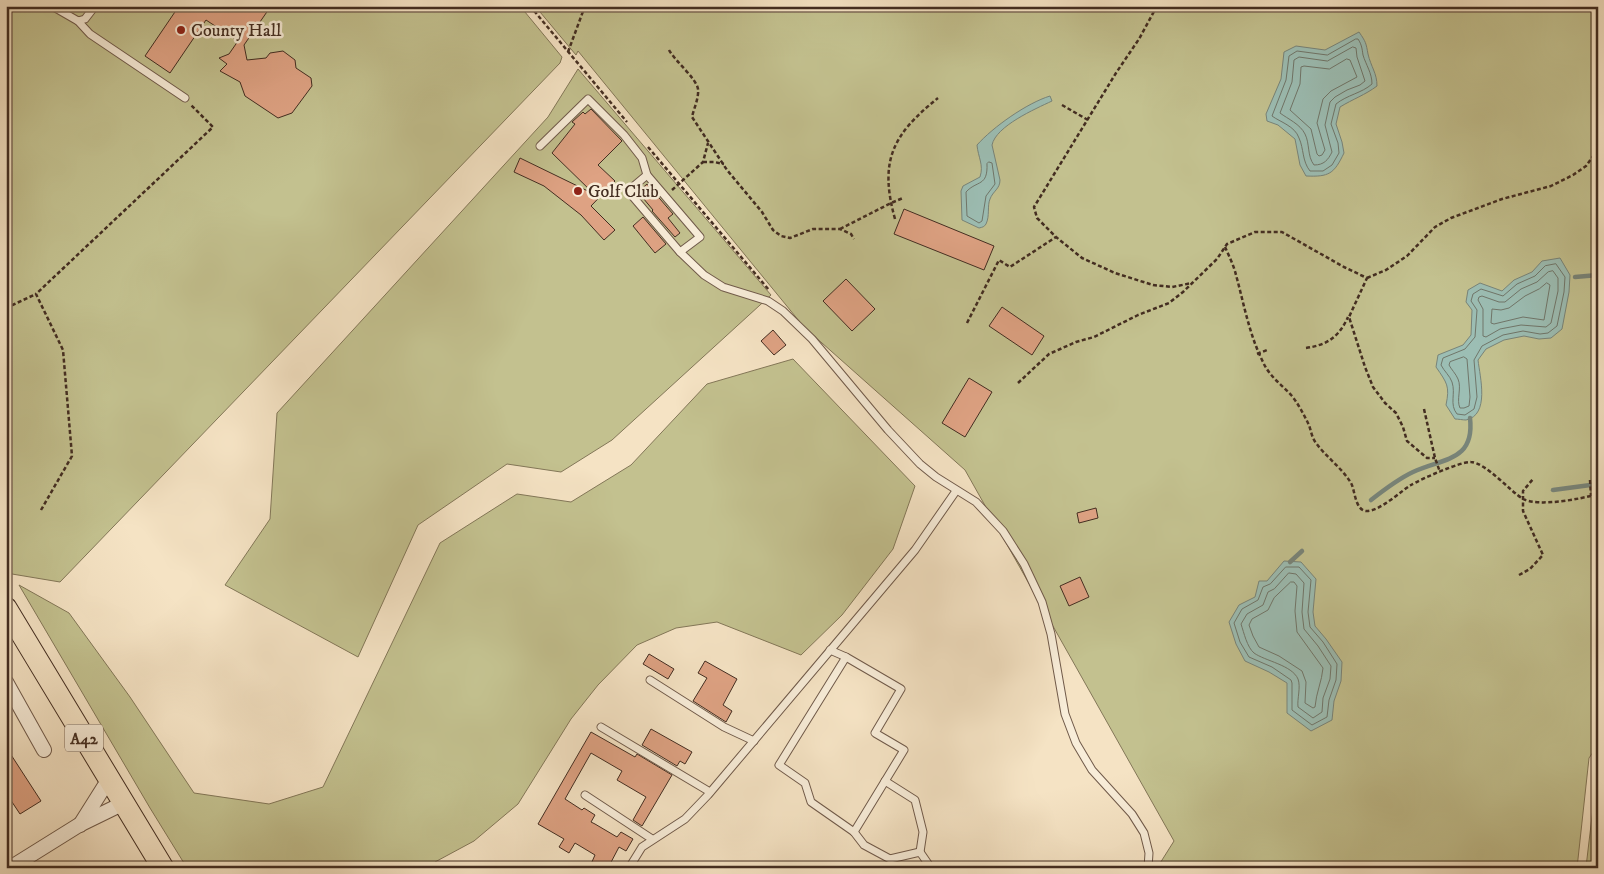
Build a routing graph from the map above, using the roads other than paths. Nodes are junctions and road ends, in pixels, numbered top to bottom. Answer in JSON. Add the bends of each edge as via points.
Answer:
{"nodes":[{"id":1,"x":52,"y":6,"type":"edge"},
{"id":2,"x":95,"y":6,"type":"edge"},
{"id":3,"x":78,"y":21,"type":"junction"},
{"id":4,"x":185,"y":98,"type":"road end"},
{"id":5,"x":540,"y":146,"type":"dead end"},
{"id":6,"x":647,"y":175,"type":"junction"},
{"id":7,"x":680,"y":252,"type":"junction"},
{"id":8,"x":956,"y":491,"type":"junction"},
{"id":9,"x":6,"y":608,"type":"edge"},
{"id":10,"x":830,"y":650,"type":"junction"},
{"id":11,"x":846,"y":657,"type":"junction"},
{"id":12,"x":650,"y":680,"type":"dead end"},
{"id":13,"x":6,"y":682,"type":"edge"},
{"id":14,"x":601,"y":727,"type":"dead end"},
{"id":15,"x":754,"y":741,"type":"junction"},
{"id":16,"x":44,"y":750,"type":"dead end"},
{"id":17,"x":109,"y":779,"type":"junction"},
{"id":18,"x":885,"y":781,"type":"junction"},
{"id":19,"x":710,"y":792,"type":"junction"},
{"id":20,"x":585,"y":795,"type":"dead end"},
{"id":21,"x":116,"y":807,"type":"junction"},
{"id":22,"x":79,"y":825,"type":"junction"},
{"id":23,"x":854,"y":832,"type":"junction"},
{"id":24,"x":652,"y":840,"type":"junction"},
{"id":25,"x":920,"y":852,"type":"junction"},
{"id":26,"x":10,"y":868,"type":"edge"},
{"id":27,"x":163,"y":868,"type":"edge"},
{"id":28,"x":629,"y":868,"type":"edge"},
{"id":29,"x":931,"y":868,"type":"edge"},
{"id":30,"x":1148,"y":868,"type":"edge"}],
"edges":[{"from":1,"to":3,"type":"lane"},
{"from":2,"to":3,"type":"lane","via":[[85,19]]},
{"from":3,"to":4,"type":"lane","via":[[90,34]]},
{"from":5,"to":6,"type":"lane","via":[[588,99],[642,158]]},
{"from":6,"to":7,"type":"lane","via":[[628,191]]},
{"from":6,"to":7,"type":"lane","via":[[700,237]]},
{"from":7,"to":8,"type":"lane","via":[[722,287],[768,302],[784,311],[920,464]]},
{"from":8,"to":10,"type":"lane","via":[[916,550]]},
{"from":8,"to":30,"type":"lane","via":[[976,502],[1003,531],[1024,564],[1042,602],[1065,714],[1076,743],[1092,770],[1132,814],[1144,833],[1149,852]]},
{"from":9,"to":17,"type":"main road","number":"A42"},
{"from":10,"to":11,"type":"lane"},
{"from":10,"to":15,"type":"lane"},
{"from":11,"to":18,"type":"lane","via":[[901,689],[875,733],[904,750]]},
{"from":11,"to":23,"type":"lane","via":[[779,765],[805,783],[811,802]]},
{"from":12,"to":15,"type":"lane","via":[[724,727]]},
{"from":13,"to":16,"type":"street"},
{"from":14,"to":19,"type":"lane"},
{"from":15,"to":19,"type":"lane"},
{"from":17,"to":21,"type":"main road","number":"A42"},
{"from":17,"to":22,"type":"street"},
{"from":18,"to":23,"type":"lane"},
{"from":18,"to":25,"type":"lane","via":[[915,800],[923,832]]},
{"from":19,"to":24,"type":"lane","via":[[685,819]]},
{"from":20,"to":24,"type":"lane"},
{"from":21,"to":22,"type":"street"},
{"from":21,"to":27,"type":"main road","number":"A42","via":[[135,822]]},
{"from":22,"to":26,"type":"street"},
{"from":23,"to":25,"type":"lane","via":[[864,845],[890,859]]},
{"from":24,"to":28,"type":"lane","via":[[642,847]]},
{"from":25,"to":29,"type":"lane"}]}
